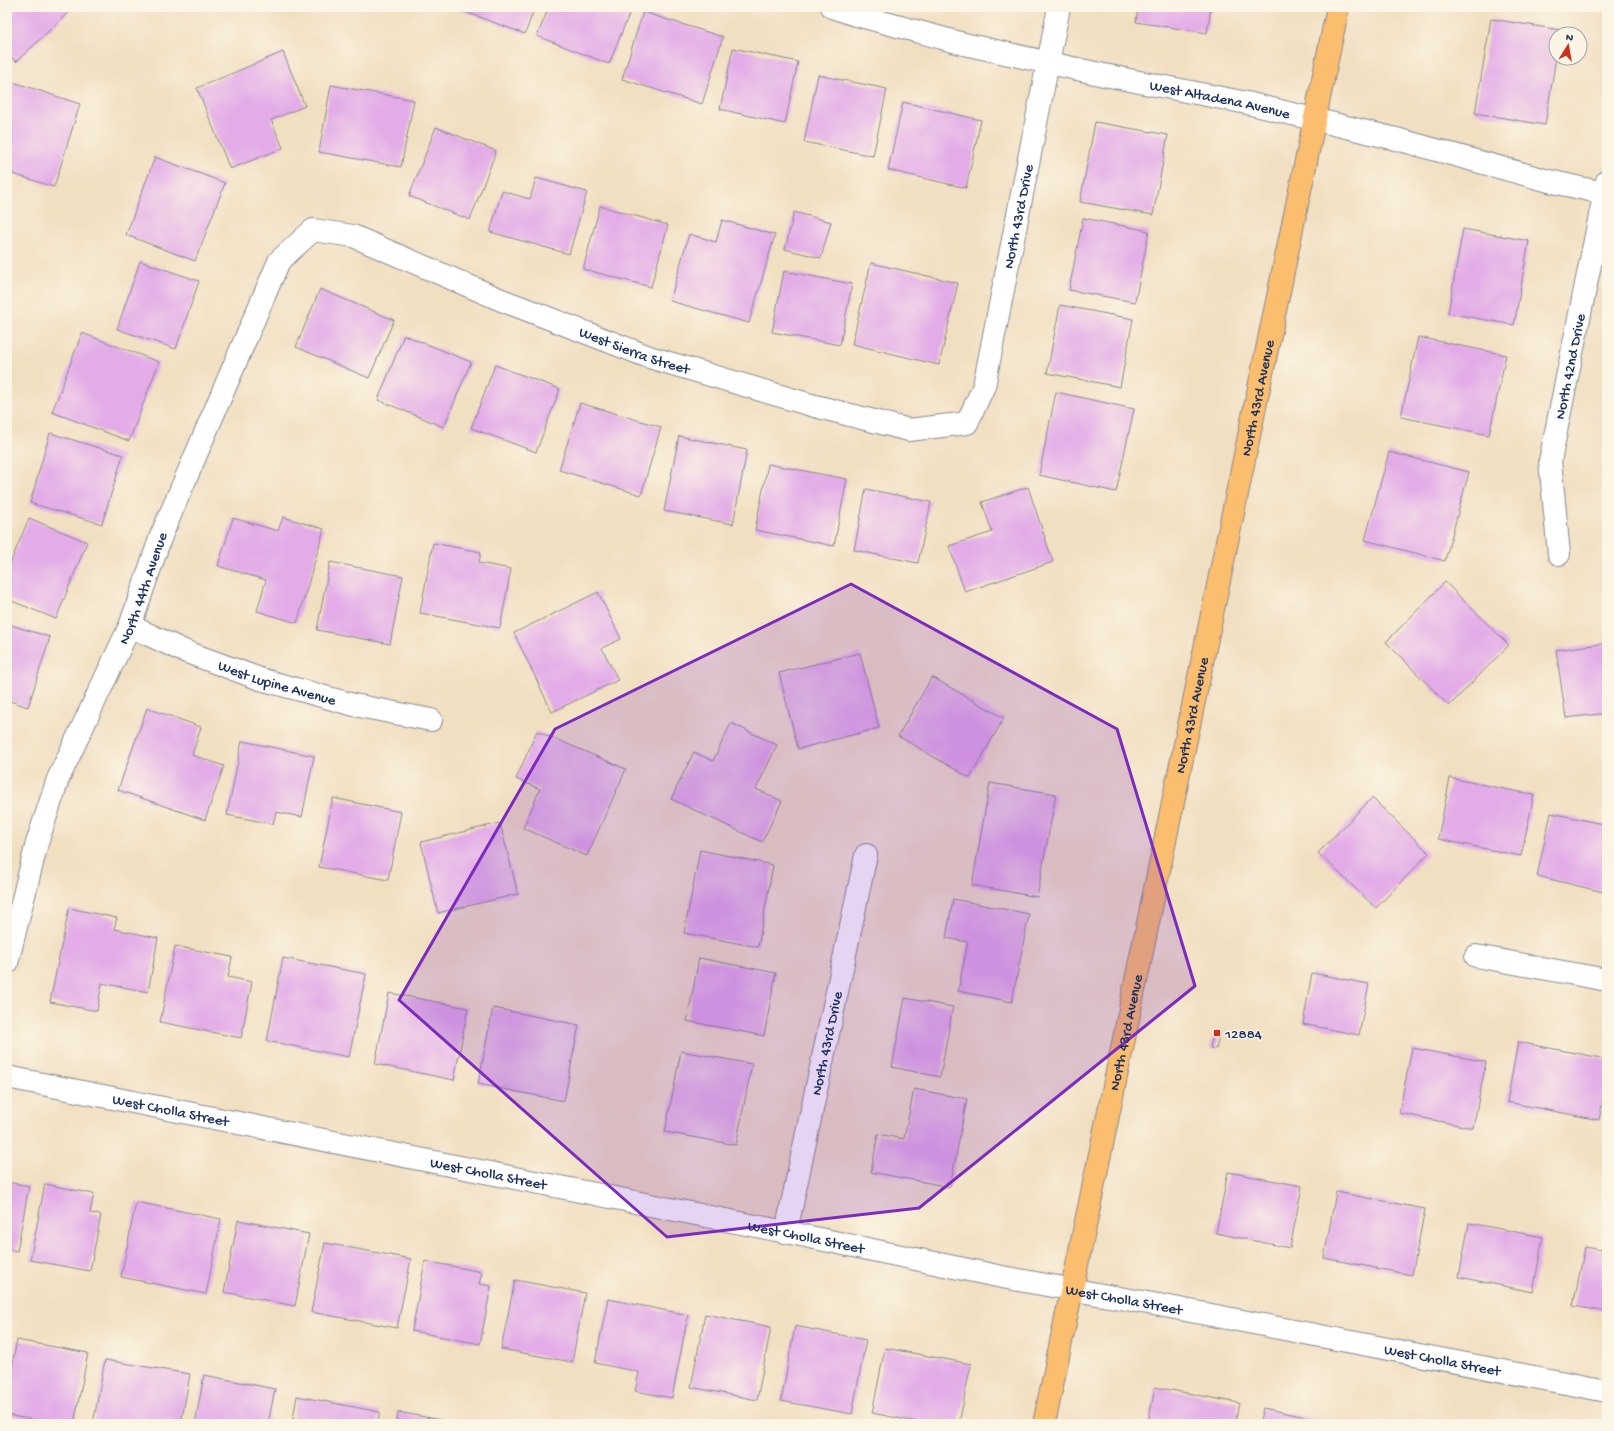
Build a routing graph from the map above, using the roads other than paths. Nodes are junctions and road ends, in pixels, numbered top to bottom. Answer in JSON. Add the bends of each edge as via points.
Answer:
{"nodes":[{"id":1,"x":832,"y":7,"type":"edge"},
{"id":2,"x":1059,"y":7,"type":"edge"},
{"id":3,"x":1338,"y":7,"type":"edge"},
{"id":4,"x":1048,"y":62,"type":"junction"},
{"id":5,"x":1315,"y":120,"type":"junction"},
{"id":6,"x":1606,"y":190,"type":"edge"},
{"id":7,"x":313,"y":230,"type":"joint"},
{"id":8,"x":967,"y":423,"type":"joint"},
{"id":9,"x":1559,"y":554,"type":"dead end"},
{"id":10,"x":130,"y":626,"type":"junction"},
{"id":11,"x":431,"y":720,"type":"dead end"},
{"id":12,"x":866,"y":855,"type":"dead end"},
{"id":13,"x":1476,"y":956,"type":"dead end"},
{"id":14,"x":7,"y":963,"type":"edge"},
{"id":15,"x":1607,"y":980,"type":"edge"},
{"id":16,"x":7,"y":1077,"type":"edge"},
{"id":17,"x":786,"y":1232,"type":"junction"},
{"id":18,"x":1072,"y":1290,"type":"junction"},
{"id":19,"x":1607,"y":1391,"type":"edge"},
{"id":20,"x":1044,"y":1424,"type":"edge"}],
"edges":[{"from":1,"to":4,"type":"street","name":"West Altadena Avenue","via":[[964,44]]},
{"from":2,"to":4,"type":"street","name":"North 43rd Drive"},
{"from":3,"to":5,"type":"main road","name":"North 43rd Avenue"},
{"from":4,"to":5,"type":"street","name":"West Altadena Avenue","via":[[1247,103]]},
{"from":4,"to":8,"type":"street","name":"North 43rd Drive","via":[[984,386]]},
{"from":5,"to":6,"type":"street","name":"West Altadena Avenue","via":[[1400,140],[1549,181]]},
{"from":5,"to":18,"type":"main road","name":"North 43rd Avenue"},
{"from":6,"to":9,"type":"street","name":"North 42nd Drive","via":[[1550,461]]},
{"from":7,"to":8,"type":"street","name":"West Sierra Street","via":[[353,236],[499,299],[649,357],[811,405],[910,430]]},
{"from":7,"to":10,"type":"street","name":"North 44th Avenue","via":[[278,260],[161,536]]},
{"from":10,"to":11,"type":"street","name":"West Lupine Avenue","via":[[184,651],[260,679],[354,705]]},
{"from":10,"to":14,"type":"street","name":"North 44th Avenue","via":[[58,779],[37,843]]},
{"from":12,"to":17,"type":"street","name":"North 43rd Drive"},
{"from":13,"to":15,"type":"street"},
{"from":16,"to":17,"type":"street","name":"West Cholla Street"},
{"from":17,"to":18,"type":"street","name":"West Cholla Street","via":[[1002,1278]]},
{"from":18,"to":19,"type":"street","name":"West Cholla Street"},
{"from":18,"to":20,"type":"main road","name":"North 43rd Avenue"}]}
